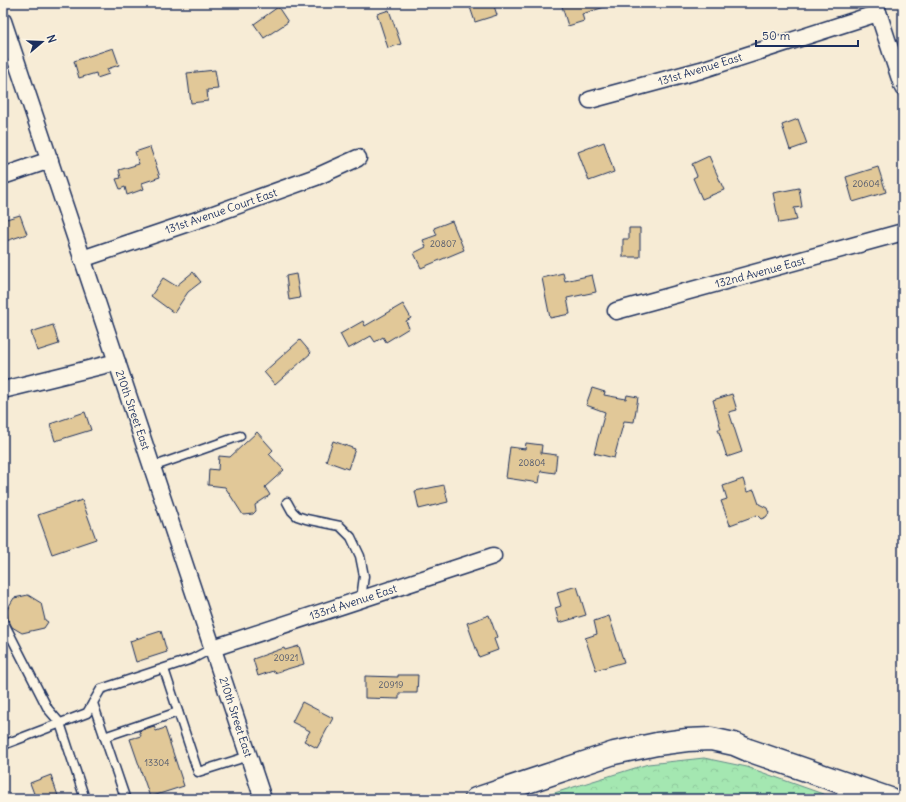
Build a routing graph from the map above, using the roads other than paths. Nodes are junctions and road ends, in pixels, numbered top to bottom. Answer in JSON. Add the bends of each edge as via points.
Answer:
{"nodes":[{"id":1,"x":877,"y":8,"type":"edge"},
{"id":2,"x":3,"y":21,"type":"edge"},
{"id":3,"x":903,"y":88,"type":"edge"},
{"id":4,"x":590,"y":100,"type":"dead end"},
{"id":5,"x":358,"y":158,"type":"dead end"},
{"id":6,"x":50,"y":160,"type":"junction"},
{"id":7,"x":3,"y":176,"type":"edge"},
{"id":8,"x":903,"y":232,"type":"edge"},
{"id":9,"x":82,"y":259,"type":"junction"},
{"id":10,"x":616,"y":311,"type":"dead end"},
{"id":11,"x":117,"y":362,"type":"junction"},
{"id":12,"x":3,"y":390,"type":"edge"},
{"id":13,"x":240,"y":436,"type":"dead end"},
{"id":14,"x":152,"y":467,"type":"junction"},
{"id":15,"x":287,"y":502,"type":"dead end"},
{"id":16,"x":493,"y":556,"type":"dead end"},
{"id":17,"x":361,"y":599,"type":"junction"},
{"id":18,"x":3,"y":621,"type":"edge"},
{"id":19,"x":213,"y":648,"type":"junction"},
{"id":20,"x":164,"y":669,"type":"junction"},
{"id":21,"x":93,"y":703,"type":"junction"},
{"id":22,"x":178,"y":712,"type":"junction"},
{"id":23,"x":60,"y":723,"type":"junction"},
{"id":24,"x":104,"y":737,"type":"junction"},
{"id":25,"x":3,"y":745,"type":"edge"},
{"id":26,"x":249,"y":756,"type":"junction"},
{"id":27,"x":85,"y":799,"type":"edge"},
{"id":28,"x":118,"y":799,"type":"edge"},
{"id":29,"x":263,"y":799,"type":"edge"},
{"id":30,"x":476,"y":799,"type":"edge"},
{"id":31,"x":890,"y":799,"type":"edge"}],
"edges":[{"from":1,"to":3,"type":"street"},
{"from":1,"to":4,"type":"street","name":"131st Avenue East","via":[[701,70]]},
{"from":2,"to":6,"type":"street","name":"210th Street East"},
{"from":5,"to":9,"type":"street","name":"131st Avenue Court East","via":[[316,177]]},
{"from":6,"to":7,"type":"street"},
{"from":6,"to":9,"type":"street","name":"210th Street East"},
{"from":8,"to":10,"type":"street","name":"132nd Avenue East"},
{"from":9,"to":11,"type":"street","name":"210th Street East"},
{"from":11,"to":12,"type":"street"},
{"from":11,"to":14,"type":"street","name":"210th Street East"},
{"from":13,"to":14,"type":"lane"},
{"from":14,"to":19,"type":"street","name":"210th Street East"},
{"from":15,"to":17,"type":"lane","via":[[298,516],[340,526],[351,537],[360,556],[364,576]]},
{"from":16,"to":17,"type":"street","name":"133rd Avenue East"},
{"from":17,"to":19,"type":"street","name":"133rd Avenue East"},
{"from":18,"to":23,"type":"lane","via":[[48,709]]},
{"from":19,"to":20,"type":"lane"},
{"from":19,"to":26,"type":"street","name":"210th Street East"},
{"from":20,"to":21,"type":"lane","via":[[101,689]]},
{"from":20,"to":22,"type":"lane"},
{"from":21,"to":23,"type":"lane","via":[[87,713]]},
{"from":21,"to":24,"type":"lane"},
{"from":22,"to":24,"type":"lane"},
{"from":22,"to":26,"type":"lane","via":[[198,772]]},
{"from":23,"to":25,"type":"lane"},
{"from":23,"to":27,"type":"lane"},
{"from":24,"to":28,"type":"lane","via":[[124,797]]},
{"from":26,"to":29,"type":"street","name":"210th Street East"},
{"from":30,"to":31,"type":"main road","via":[[614,753],[657,744],[711,739],[734,744]]}]}
